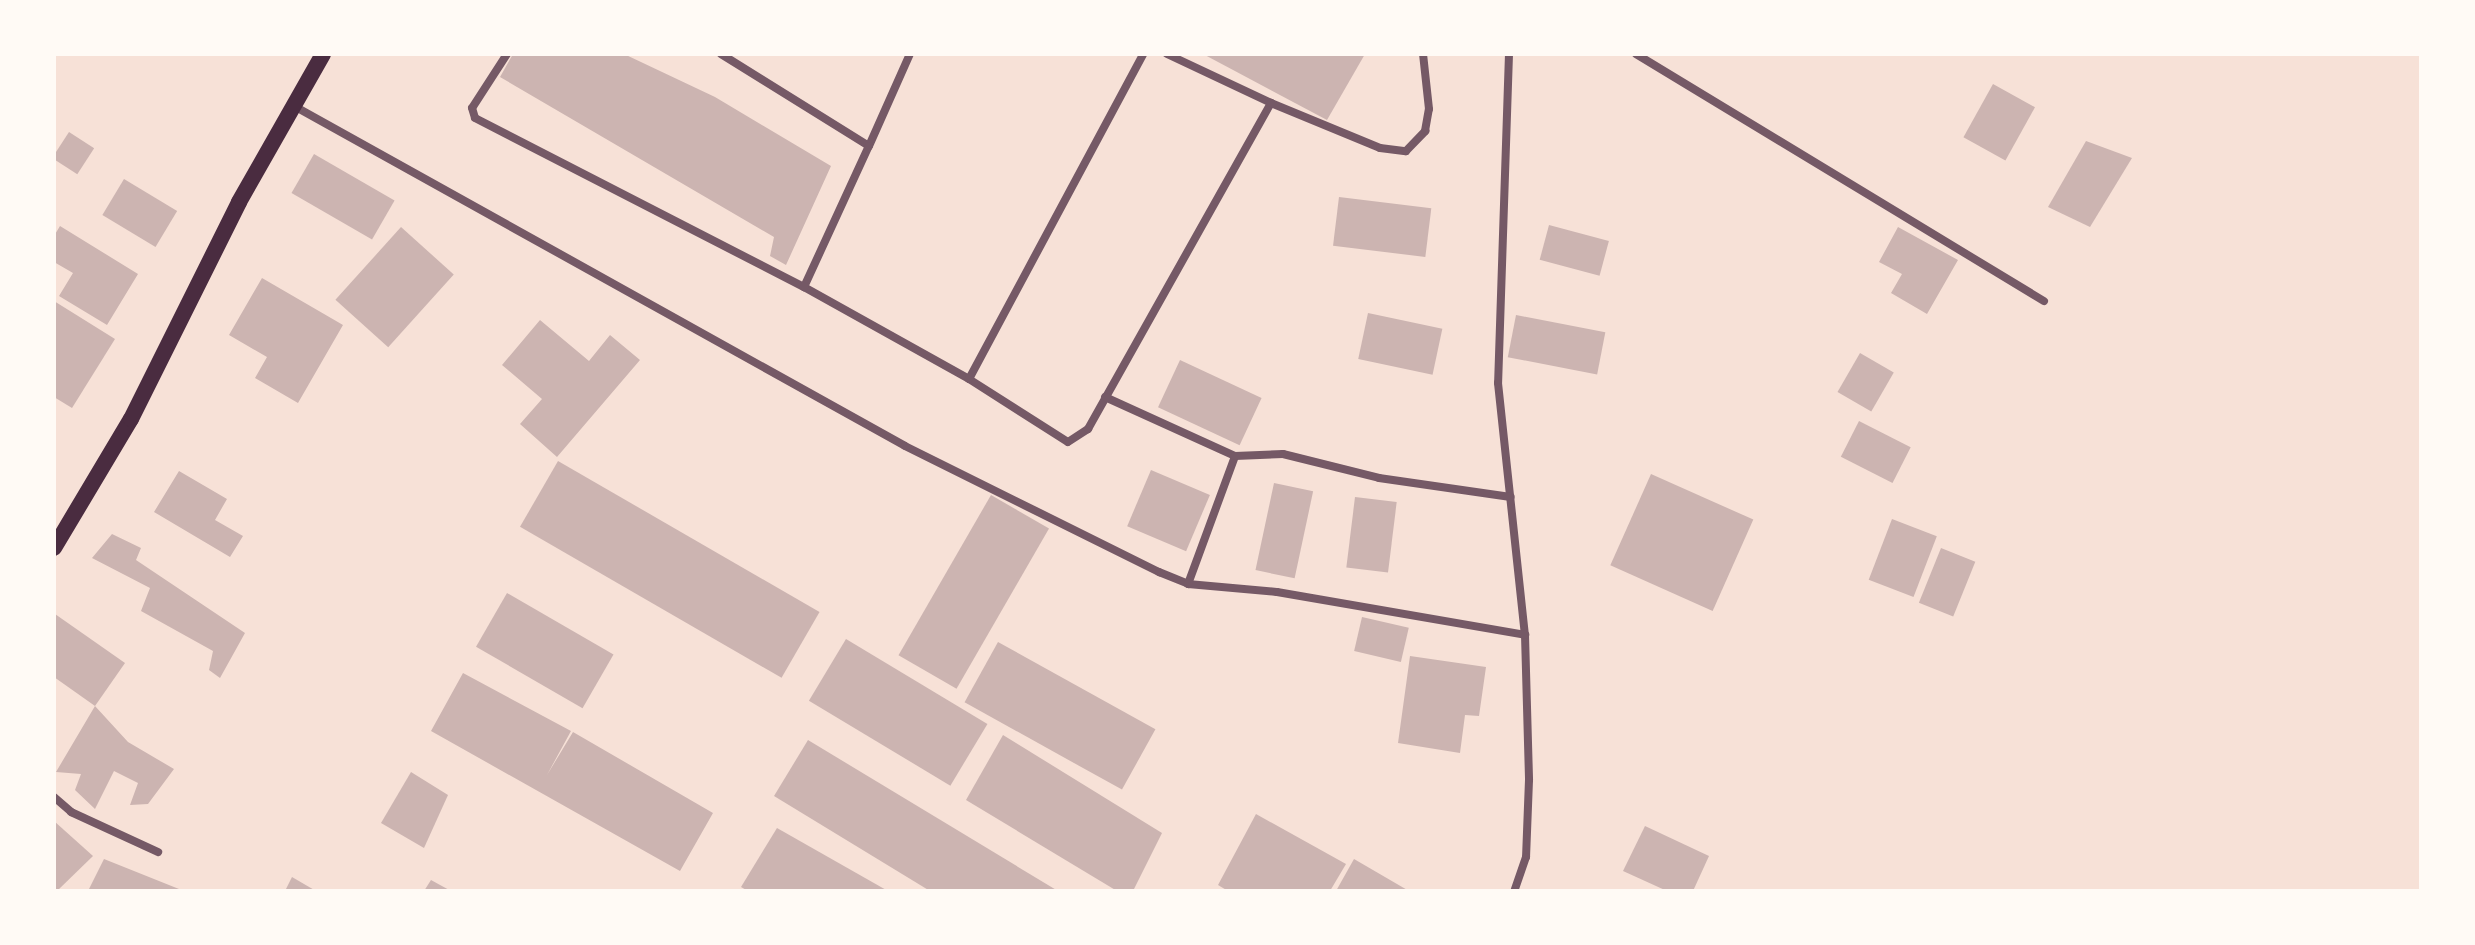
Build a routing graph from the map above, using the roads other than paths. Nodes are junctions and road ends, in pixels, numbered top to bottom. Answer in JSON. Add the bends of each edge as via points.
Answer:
{"nodes":[{"id":1,"x":323,"y":54,"type":"edge"},
{"id":2,"x":507,"y":54,"type":"edge"},
{"id":3,"x":910,"y":54,"type":"edge"},
{"id":4,"x":1143,"y":54,"type":"edge"},
{"id":5,"x":1167,"y":54,"type":"edge"},
{"id":6,"x":1423,"y":54,"type":"edge"},
{"id":7,"x":1509,"y":54,"type":"edge"},
{"id":8,"x":1636,"y":54,"type":"edge"},
{"id":9,"x":725,"y":55,"type":"edge"},
{"id":10,"x":1271,"y":103,"type":"junction"},
{"id":11,"x":294,"y":106,"type":"junction"},
{"id":12,"x":869,"y":146,"type":"junction"},
{"id":13,"x":804,"y":287,"type":"junction"},
{"id":14,"x":2044,"y":301,"type":"dead end"},
{"id":15,"x":969,"y":379,"type":"junction"},
{"id":16,"x":1105,"y":397,"type":"junction"},
{"id":17,"x":1235,"y":456,"type":"junction"},
{"id":18,"x":1511,"y":497,"type":"junction"},
{"id":19,"x":54,"y":548,"type":"edge"},
{"id":20,"x":1188,"y":584,"type":"junction"},
{"id":21,"x":1525,"y":635,"type":"junction"},
{"id":22,"x":54,"y":797,"type":"edge"},
{"id":23,"x":158,"y":852,"type":"dead end"},
{"id":24,"x":1514,"y":891,"type":"edge"}],
"edges":[{"from":1,"to":11,"type":"main road"},
{"from":2,"to":13,"type":"street","via":[[472,108],[475,118]]},
{"from":3,"to":12,"type":"street"},
{"from":4,"to":15,"type":"street"},
{"from":5,"to":10,"type":"street"},
{"from":6,"to":10,"type":"street","via":[[1429,109],[1421,138],[1406,151],[1380,148]]},
{"from":7,"to":18,"type":"street","via":[[1498,383]]},
{"from":8,"to":14,"type":"street"},
{"from":9,"to":12,"type":"street"},
{"from":10,"to":16,"type":"street"},
{"from":11,"to":19,"type":"main road","via":[[239,202],[131,419]]},
{"from":11,"to":20,"type":"street","via":[[905,446]]},
{"from":12,"to":13,"type":"street"},
{"from":13,"to":15,"type":"street"},
{"from":15,"to":16,"type":"street","via":[[1062,441],[1082,436]]},
{"from":16,"to":17,"type":"street"},
{"from":17,"to":18,"type":"street","via":[[1283,454],[1379,478]]},
{"from":17,"to":20,"type":"street"},
{"from":18,"to":21,"type":"street"},
{"from":20,"to":21,"type":"street","via":[[1277,592]]},
{"from":21,"to":24,"type":"street","via":[[1526,857]]},
{"from":22,"to":23,"type":"street","via":[[71,812]]}]}
